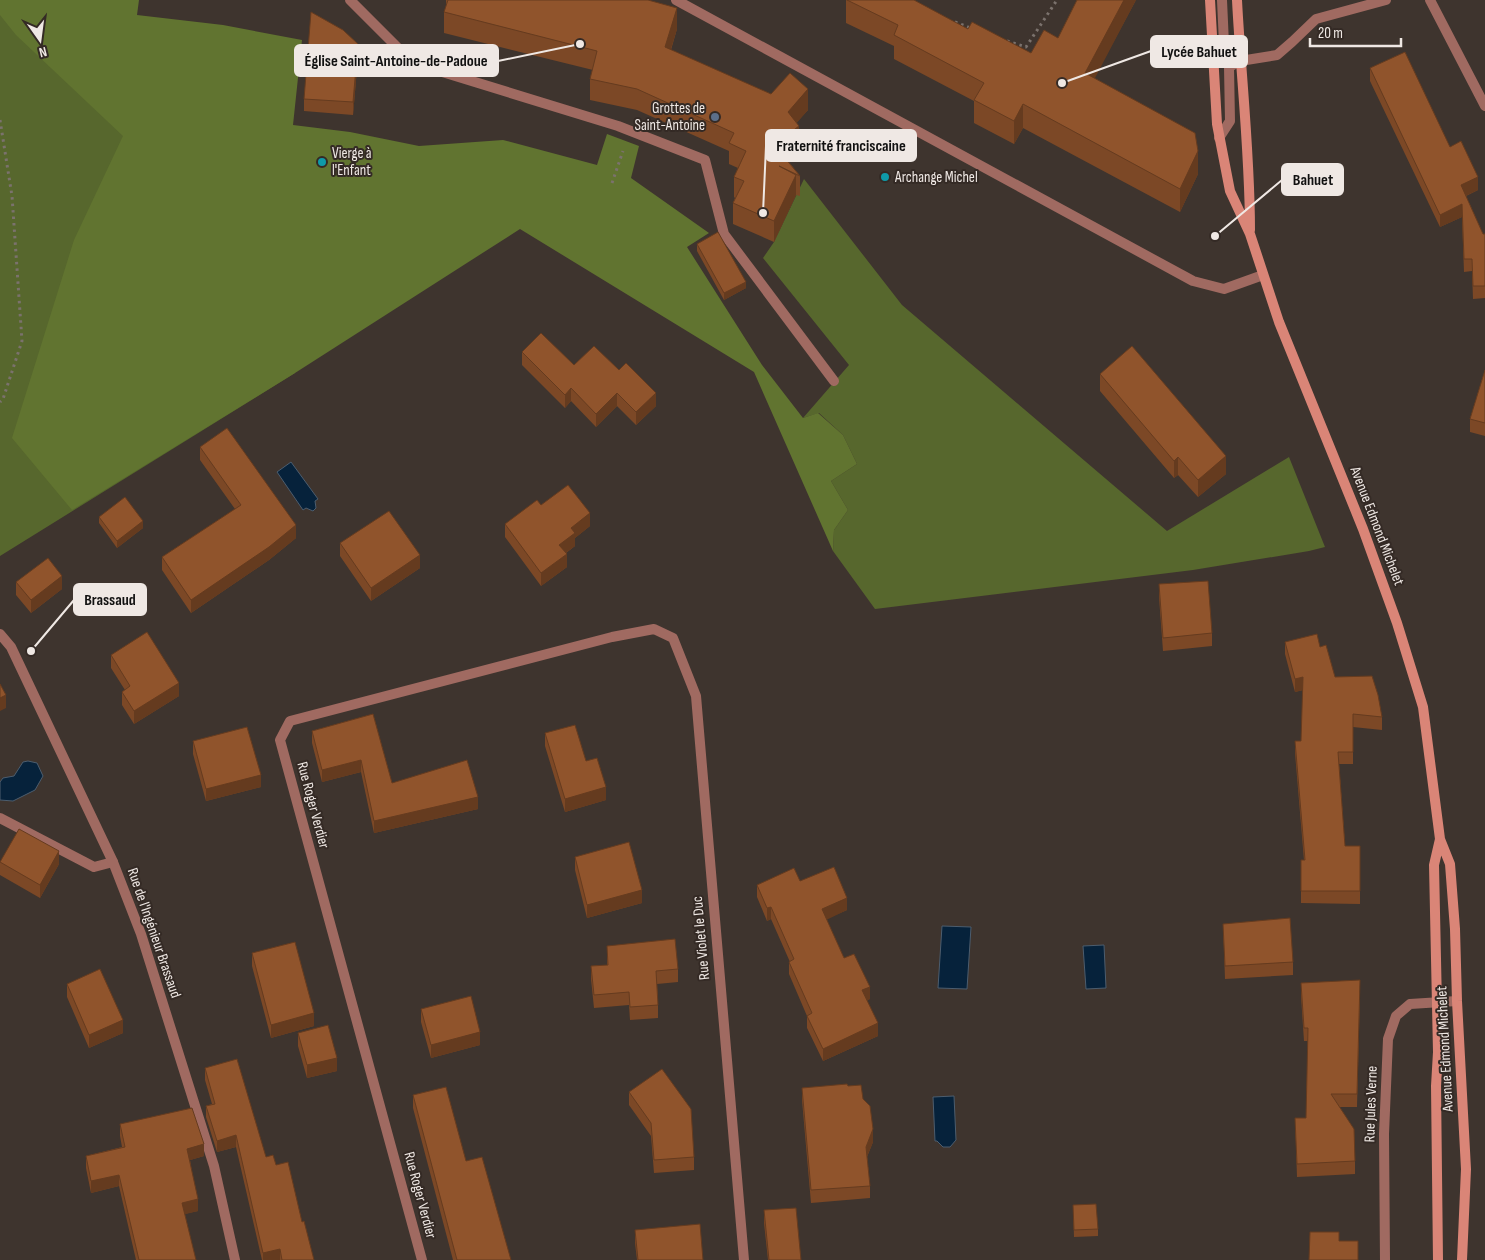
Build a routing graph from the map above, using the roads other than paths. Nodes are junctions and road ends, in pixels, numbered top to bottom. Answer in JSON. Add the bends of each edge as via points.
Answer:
{"nodes":[{"id":1,"x":350,"y":0,"type":"edge"},
{"id":2,"x":676,"y":0,"type":"edge"},
{"id":3,"x":1210,"y":0,"type":"edge"},
{"id":4,"x":1222,"y":0,"type":"edge"},
{"id":5,"x":1237,"y":0,"type":"edge"},
{"id":6,"x":1386,"y":0,"type":"edge"},
{"id":7,"x":1430,"y":0,"type":"edge"},
{"id":8,"x":1240,"y":61,"type":"junction"},
{"id":9,"x":1485,"y":106,"type":"edge"},
{"id":10,"x":1219,"y":138,"type":"junction"},
{"id":11,"x":1250,"y":234,"type":"junction"},
{"id":12,"x":1263,"y":275,"type":"junction"},
{"id":13,"x":834,"y":381,"type":"dead end"},
{"id":14,"x":654,"y":629,"type":"joint"},
{"id":15,"x":0,"y":634,"type":"edge"},
{"id":16,"x":0,"y":818,"type":"edge"},
{"id":17,"x":1440,"y":839,"type":"junction"},
{"id":18,"x":113,"y":862,"type":"junction"},
{"id":19,"x":1457,"y":1001,"type":"junction"},
{"id":20,"x":1437,"y":1002,"type":"junction"},
{"id":21,"x":235,"y":1260,"type":"edge"},
{"id":22,"x":422,"y":1260,"type":"edge"},
{"id":23,"x":744,"y":1260,"type":"edge"},
{"id":24,"x":1385,"y":1260,"type":"edge"},
{"id":25,"x":1438,"y":1260,"type":"edge"},
{"id":26,"x":1462,"y":1260,"type":"edge"}],
"edges":[{"from":1,"to":13,"type":"street","via":[[412,63],[618,126],[705,160],[724,234]]},
{"from":2,"to":12,"type":"street","via":[[1193,281],[1224,289]]},
{"from":3,"to":10,"type":"main road","name":"Avenue Edmond Michelet"},
{"from":4,"to":8,"type":"street","via":[[1224,44]]},
{"from":5,"to":8,"type":"main road","name":"Avenue Edmond Michelet"},
{"from":6,"to":8,"type":"street","via":[[1316,19],[1276,54]]},
{"from":7,"to":9,"type":"street"},
{"from":8,"to":10,"type":"street","via":[[1229,67],[1230,121]]},
{"from":8,"to":11,"type":"main road","name":"Avenue Edmond Michelet","via":[[1250,188]]},
{"from":10,"to":11,"type":"main road","name":"Avenue Edmond Michelet","via":[[1230,191]]},
{"from":11,"to":12,"type":"main road","name":"Avenue Edmond Michelet"},
{"from":12,"to":17,"type":"main road","name":"Avenue Edmond Michelet","via":[[1364,529],[1397,623],[1423,707]]},
{"from":14,"to":22,"type":"street","name":"Rue Roger Verdier","via":[[612,637],[290,722],[280,740]]},
{"from":14,"to":23,"type":"street","name":"Rue Violet le Duc","via":[[673,638],[696,696]]},
{"from":15,"to":18,"type":"street","name":"Rue de l'Ingénieur Brassaud","via":[[10,647]]},
{"from":16,"to":18,"type":"street","via":[[94,867]]},
{"from":17,"to":19,"type":"main road","name":"Avenue Edmond Michelet","via":[[1450,864]]},
{"from":17,"to":20,"type":"main road","name":"Avenue Edmond Michelet","via":[[1434,865]]},
{"from":18,"to":21,"type":"street","name":"Rue de l'Ingénieur Brassaud","via":[[141,934],[208,1147]]},
{"from":19,"to":20,"type":"street","name":"Rue Jules Verne"},
{"from":19,"to":26,"type":"main road","name":"Avenue Edmond Michelet","via":[[1466,1169]]},
{"from":20,"to":24,"type":"street","name":"Rue Jules Verne","via":[[1410,1004],[1396,1016],[1388,1039],[1384,1134]]},
{"from":20,"to":25,"type":"main road","name":"Avenue Edmond Michelet"}]}
